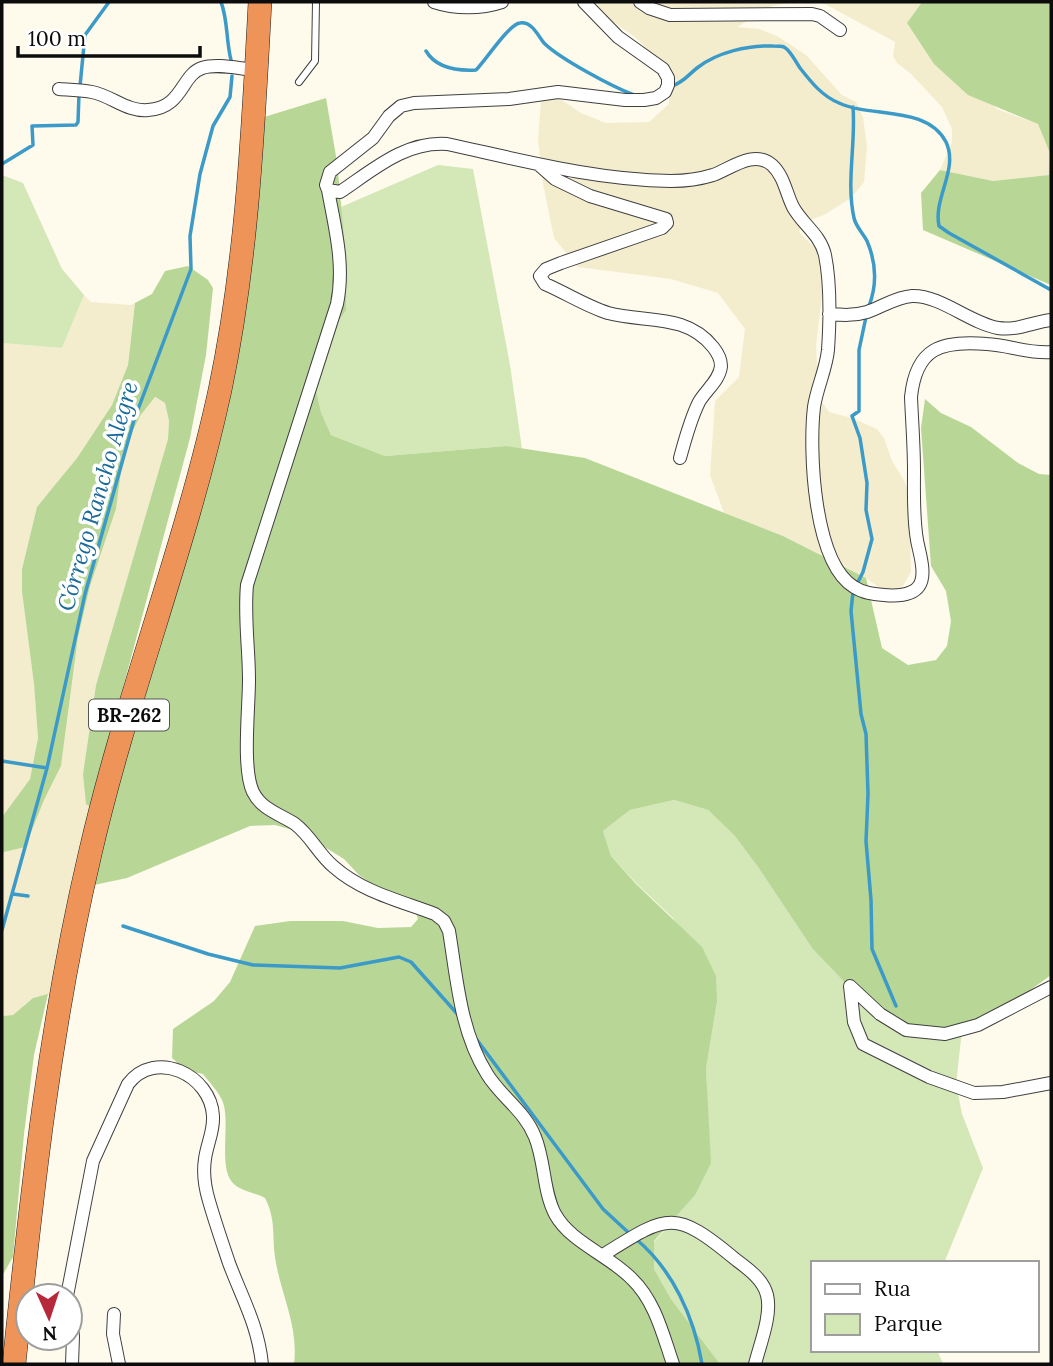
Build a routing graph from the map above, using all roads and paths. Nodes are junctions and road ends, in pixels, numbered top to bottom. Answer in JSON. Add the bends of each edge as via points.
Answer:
{"nodes":[{"id":1,"x":260,"y":2,"type":"edge"},
{"id":2,"x":316,"y":2,"type":"edge"},
{"id":3,"x":434,"y":2,"type":"edge"},
{"id":4,"x":502,"y":2,"type":"edge"},
{"id":5,"x":584,"y":2,"type":"edge"},
{"id":6,"x":640,"y":2,"type":"edge"},
{"id":7,"x":460,"y":4,"type":"edge"},
{"id":8,"x":840,"y":30,"type":"dead end"},
{"id":9,"x":256,"y":70,"type":"junction"},
{"id":10,"x":299,"y":82,"type":"dead end"},
{"id":11,"x":60,"y":89,"type":"dead end"},
{"id":12,"x":535,"y":162,"type":"junction"},
{"id":13,"x":328,"y":190,"type":"junction"},
{"id":14,"x":829,"y":314,"type":"junction"},
{"id":15,"x":1051,"y":320,"type":"edge"},
{"id":16,"x":1051,"y":352,"type":"edge"},
{"id":17,"x":680,"y":458,"type":"dead end"},
{"id":18,"x":1051,"y":987,"type":"edge"},
{"id":19,"x":1051,"y":1083,"type":"edge"},
{"id":20,"x":603,"y":1255,"type":"junction"},
{"id":21,"x":71,"y":1282,"type":"edge"},
{"id":22,"x":114,"y":1314,"type":"dead end"},
{"id":23,"x":14,"y":1364,"type":"edge"},
{"id":24,"x":119,"y":1364,"type":"edge"},
{"id":25,"x":262,"y":1364,"type":"edge"},
{"id":26,"x":673,"y":1364,"type":"edge"},
{"id":27,"x":755,"y":1364,"type":"edge"}],
"edges":[{"from":1,"to":9,"type":"highway","number":"BR-262"},
{"from":2,"to":10,"type":"lane","via":[[315,61]]},
{"from":3,"to":7,"type":"street"},
{"from":4,"to":7,"type":"street"},
{"from":5,"to":13,"type":"street","via":[[618,37],[663,69],[668,85],[665,92],[644,100],[558,92],[401,106],[373,138],[330,172]]},
{"from":6,"to":8,"type":"street","via":[[670,15],[812,14]]},
{"from":9,"to":11,"type":"street","via":[[202,68],[173,101],[148,111],[92,92]]},
{"from":9,"to":23,"type":"highway","number":"BR-262","via":[[236,301],[220,390],[184,534],[91,849],[71,936],[40,1123]]},
{"from":12,"to":13,"type":"street","via":[[447,144],[417,145],[340,192]]},
{"from":12,"to":14,"type":"street","via":[[596,176],[672,181],[695,180],[749,159],[762,159],[781,177],[793,207],[821,243]]},
{"from":12,"to":17,"type":"street","via":[[580,192],[666,219],[662,228],[561,263],[540,276],[545,284],[608,313],[689,327],[712,346],[721,366],[698,404]]},
{"from":13,"to":20,"type":"street","via":[[341,259],[340,293],[247,585],[248,772],[253,792],[266,808],[295,824],[348,879],[444,921],[472,1044],[487,1075],[523,1114],[535,1135],[555,1213],[569,1232]]},
{"from":14,"to":15,"type":"street","via":[[851,315],[915,296],[997,328]]},
{"from":14,"to":16,"type":"street","via":[[825,373],[814,407],[816,502],[832,558],[852,586],[869,594],[912,592],[922,577],[915,522],[911,397],[920,362],[930,351],[954,344]]},
{"from":18,"to":19,"type":"street","via":[[978,1025],[945,1034],[906,1030],[850,986],[854,1022],[863,1044],[929,1077],[974,1093]]},
{"from":20,"to":26,"type":"street","via":[[632,1279],[650,1303]]},
{"from":20,"to":27,"type":"street","via":[[658,1224],[690,1226],[712,1240],[751,1272],[766,1293],[768,1306]]},
{"from":21,"to":25,"type":"street","via":[[93,1161],[128,1084],[150,1067],[169,1066],[194,1079],[210,1099],[212,1133],[204,1177],[230,1264],[254,1321]]},
{"from":22,"to":24,"type":"street"}]}
